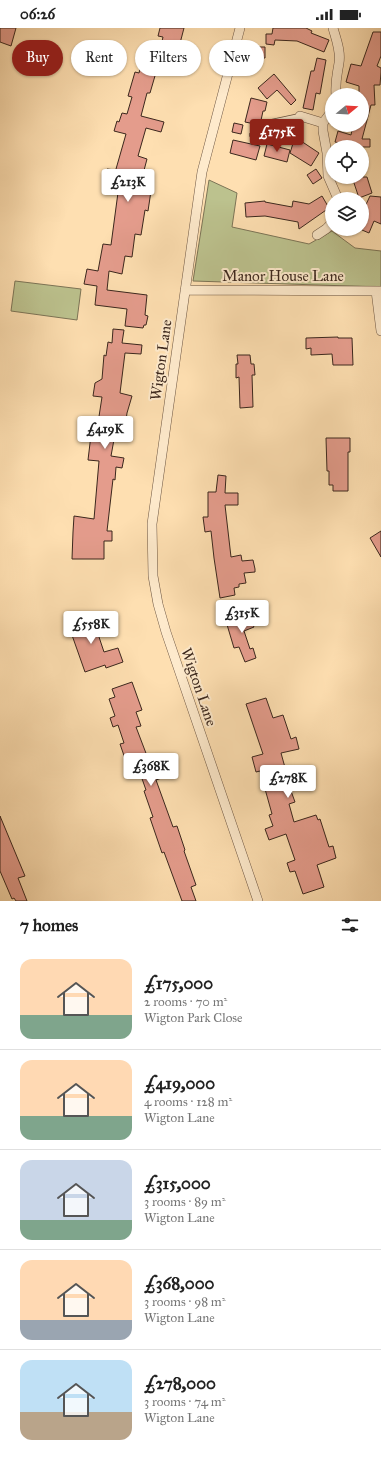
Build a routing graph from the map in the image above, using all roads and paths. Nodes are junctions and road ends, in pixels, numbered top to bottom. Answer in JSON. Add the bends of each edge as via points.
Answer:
{"nodes":[{"id":1,"x":240,"y":28,"type":"edge"},
{"id":2,"x":333,"y":28,"type":"edge"},
{"id":3,"x":335,"y":88,"type":"edge"},
{"id":4,"x":300,"y":116,"type":"joint"},
{"id":5,"x":325,"y":120,"type":"edge"},
{"id":6,"x":323,"y":123,"type":"junction"},
{"id":7,"x":252,"y":135,"type":"dead end"},
{"id":8,"x":335,"y":192,"type":"edge"},
{"id":9,"x":325,"y":230,"type":"edge"},
{"id":10,"x":317,"y":235,"type":"dead end"},
{"id":11,"x":185,"y":290,"type":"junction"},
{"id":12,"x":379,"y":291,"type":"edge"},
{"id":13,"x":381,"y":330,"type":"edge"},
{"id":14,"x":258,"y":901,"type":"edge"}],
"edges":[{"from":1,"to":11,"type":"street","name":"Wigton Lane","via":[[202,172]]},
{"from":2,"to":3,"type":"street","via":[[340,62]]},
{"from":4,"to":6,"type":"street"},
{"from":4,"to":7,"type":"lane","via":[[272,122],[266,129]]},
{"from":5,"to":6,"type":"street"},
{"from":6,"to":8,"type":"street","via":[[328,176]]},
{"from":9,"to":10,"type":"street"},
{"from":11,"to":12,"type":"street","name":"Manor House Lane"},
{"from":11,"to":14,"type":"street","name":"Wigton Lane","via":[[152,524],[153,576],[166,632]]},
{"from":12,"to":13,"type":"street"}]}
